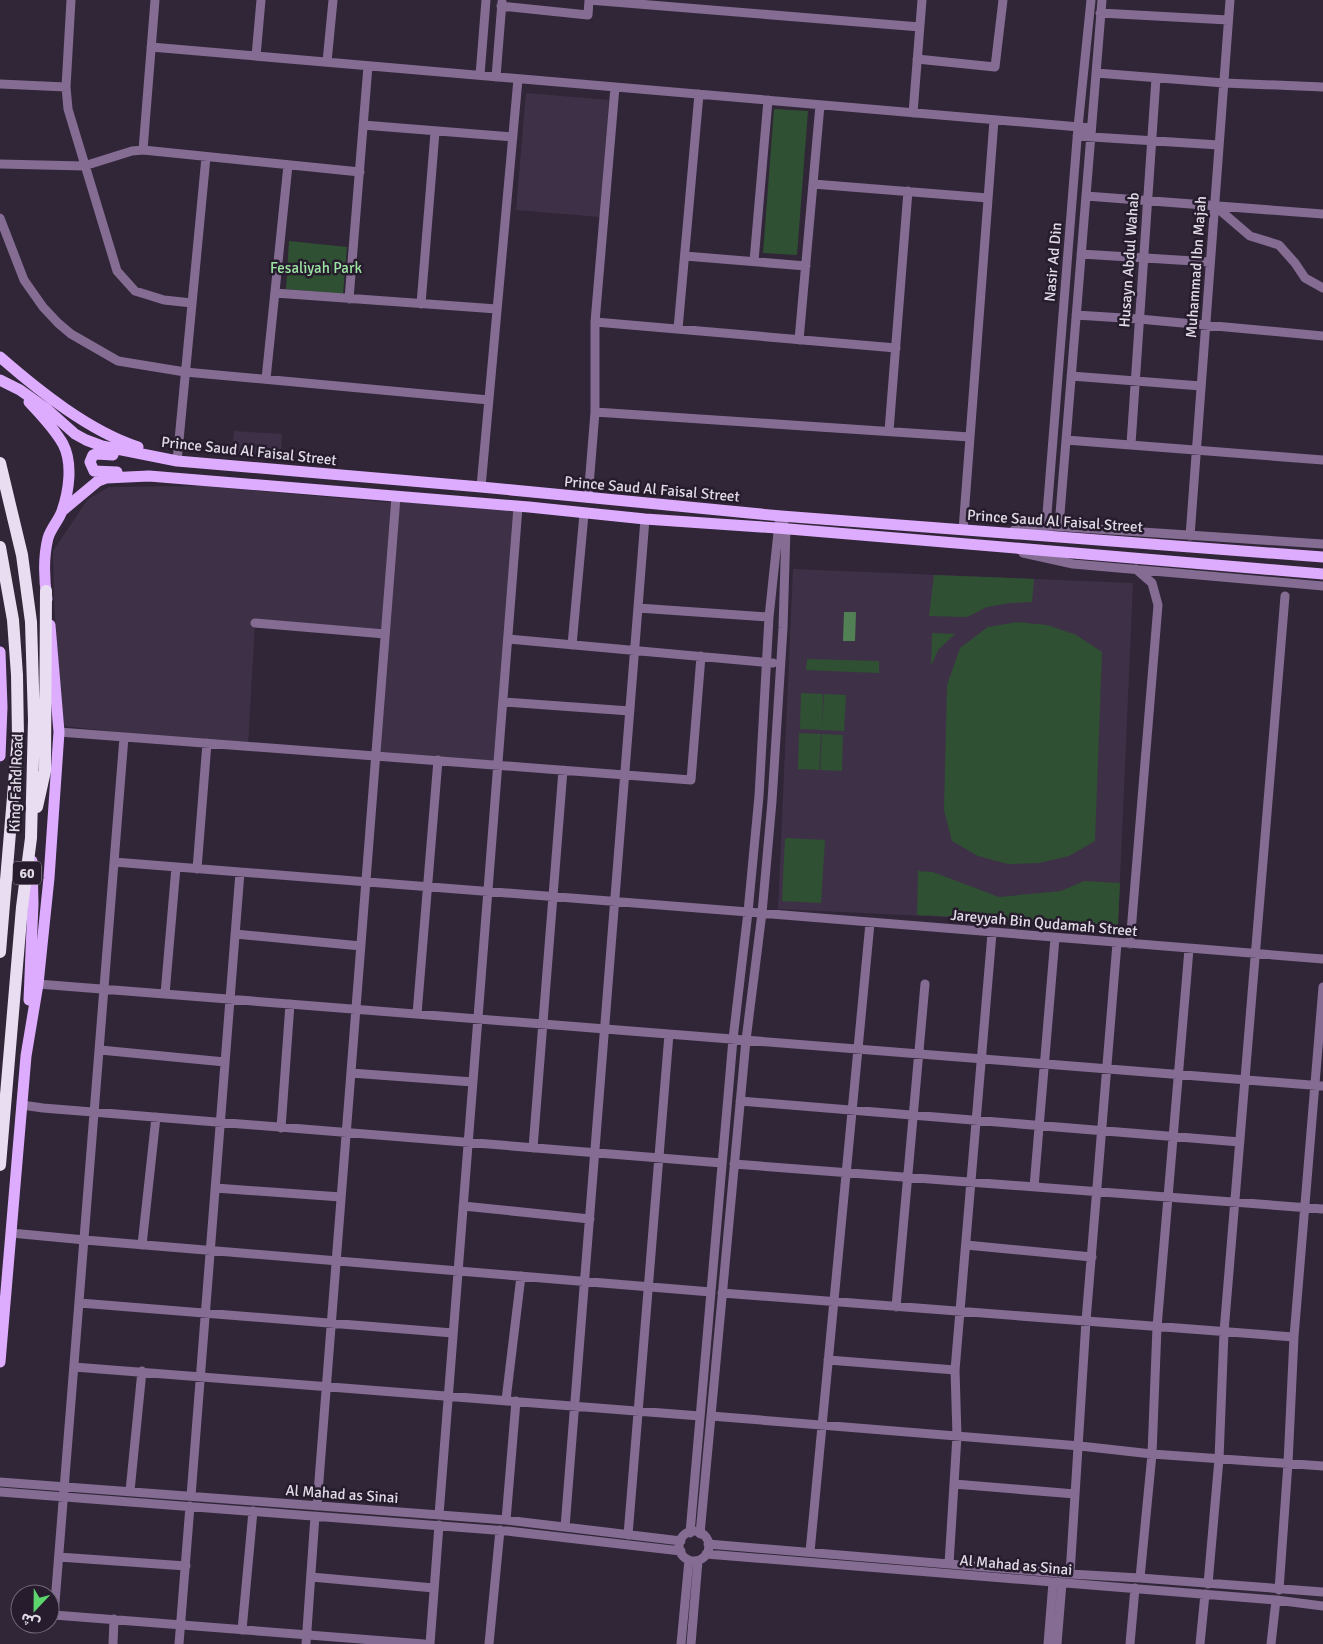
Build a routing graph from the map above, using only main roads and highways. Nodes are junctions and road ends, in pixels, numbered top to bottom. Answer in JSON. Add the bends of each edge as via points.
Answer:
{"nodes":[{"id":1,"x":0,"y":357,"type":"edge"},
{"id":2,"x":0,"y":380,"type":"edge"},
{"id":3,"x":177,"y":461,"type":"junction"},
{"id":4,"x":0,"y":463,"type":"edge"},
{"id":5,"x":150,"y":476,"type":"junction"},
{"id":6,"x":62,"y":510,"type":"junction"},
{"id":7,"x":0,"y":546,"type":"edge"},
{"id":8,"x":1323,"y":557,"type":"edge"},
{"id":9,"x":1323,"y":574,"type":"edge"},
{"id":10,"x":46,"y":590,"type":"junction"},
{"id":11,"x":0,"y":652,"type":"edge"},
{"id":12,"x":0,"y":756,"type":"edge"},
{"id":13,"x":15,"y":789,"type":"junction"},
{"id":14,"x":31,"y":838,"type":"junction"},
{"id":15,"x":0,"y":869,"type":"edge"},
{"id":16,"x":0,"y":952,"type":"edge"},
{"id":17,"x":26,"y":1056,"type":"junction"},
{"id":18,"x":0,"y":1165,"type":"edge"},
{"id":19,"x":7,"y":1286,"type":"junction"},
{"id":20,"x":0,"y":1330,"type":"edge"},
{"id":21,"x":0,"y":1362,"type":"edge"}],
"edges":[{"from":1,"to":3,"type":"main road","via":[[86,423],[125,443]]},
{"from":2,"to":3,"type":"main road","name":"Prince Saud Al Faisal Street","via":[[20,390],[86,440]]},
{"from":2,"to":6,"type":"main road","via":[[26,399],[64,445],[69,465]]},
{"from":3,"to":5,"type":"main road","via":[[96,454],[90,462],[94,471]]},
{"from":3,"to":8,"type":"main road","name":"Prince Saud Al Faisal Street","via":[[780,516]]},
{"from":4,"to":14,"type":"highway","name":"King Fahd Road","number":"60","via":[[22,554],[31,622],[34,720]]},
{"from":5,"to":6,"type":"main road","name":"Prince Saud Al Faisal Street","via":[[98,481]]},
{"from":5,"to":9,"type":"main road","name":"Prince Saud Al Faisal Street"},
{"from":6,"to":10,"type":"main road","via":[[49,536],[44,562]]},
{"from":7,"to":13,"type":"highway","name":"King Fahd Road","number":"60","via":[[13,620],[17,675]]},
{"from":10,"to":14,"type":"highway","via":[[45,771]]},
{"from":10,"to":17,"type":"main road","via":[[59,732],[49,878],[38,984]]},
{"from":11,"to":12,"type":"main road"},
{"from":13,"to":15,"type":"highway"},
{"from":13,"to":16,"type":"highway","name":"King Fahd Road","number":"60"},
{"from":14,"to":17,"type":"main road","via":[[33,904]]},
{"from":14,"to":18,"type":"highway","name":"King Fahd Road","number":"60"},
{"from":17,"to":19,"type":"main road"},
{"from":19,"to":20,"type":"main road"},
{"from":19,"to":21,"type":"main road"}]}
